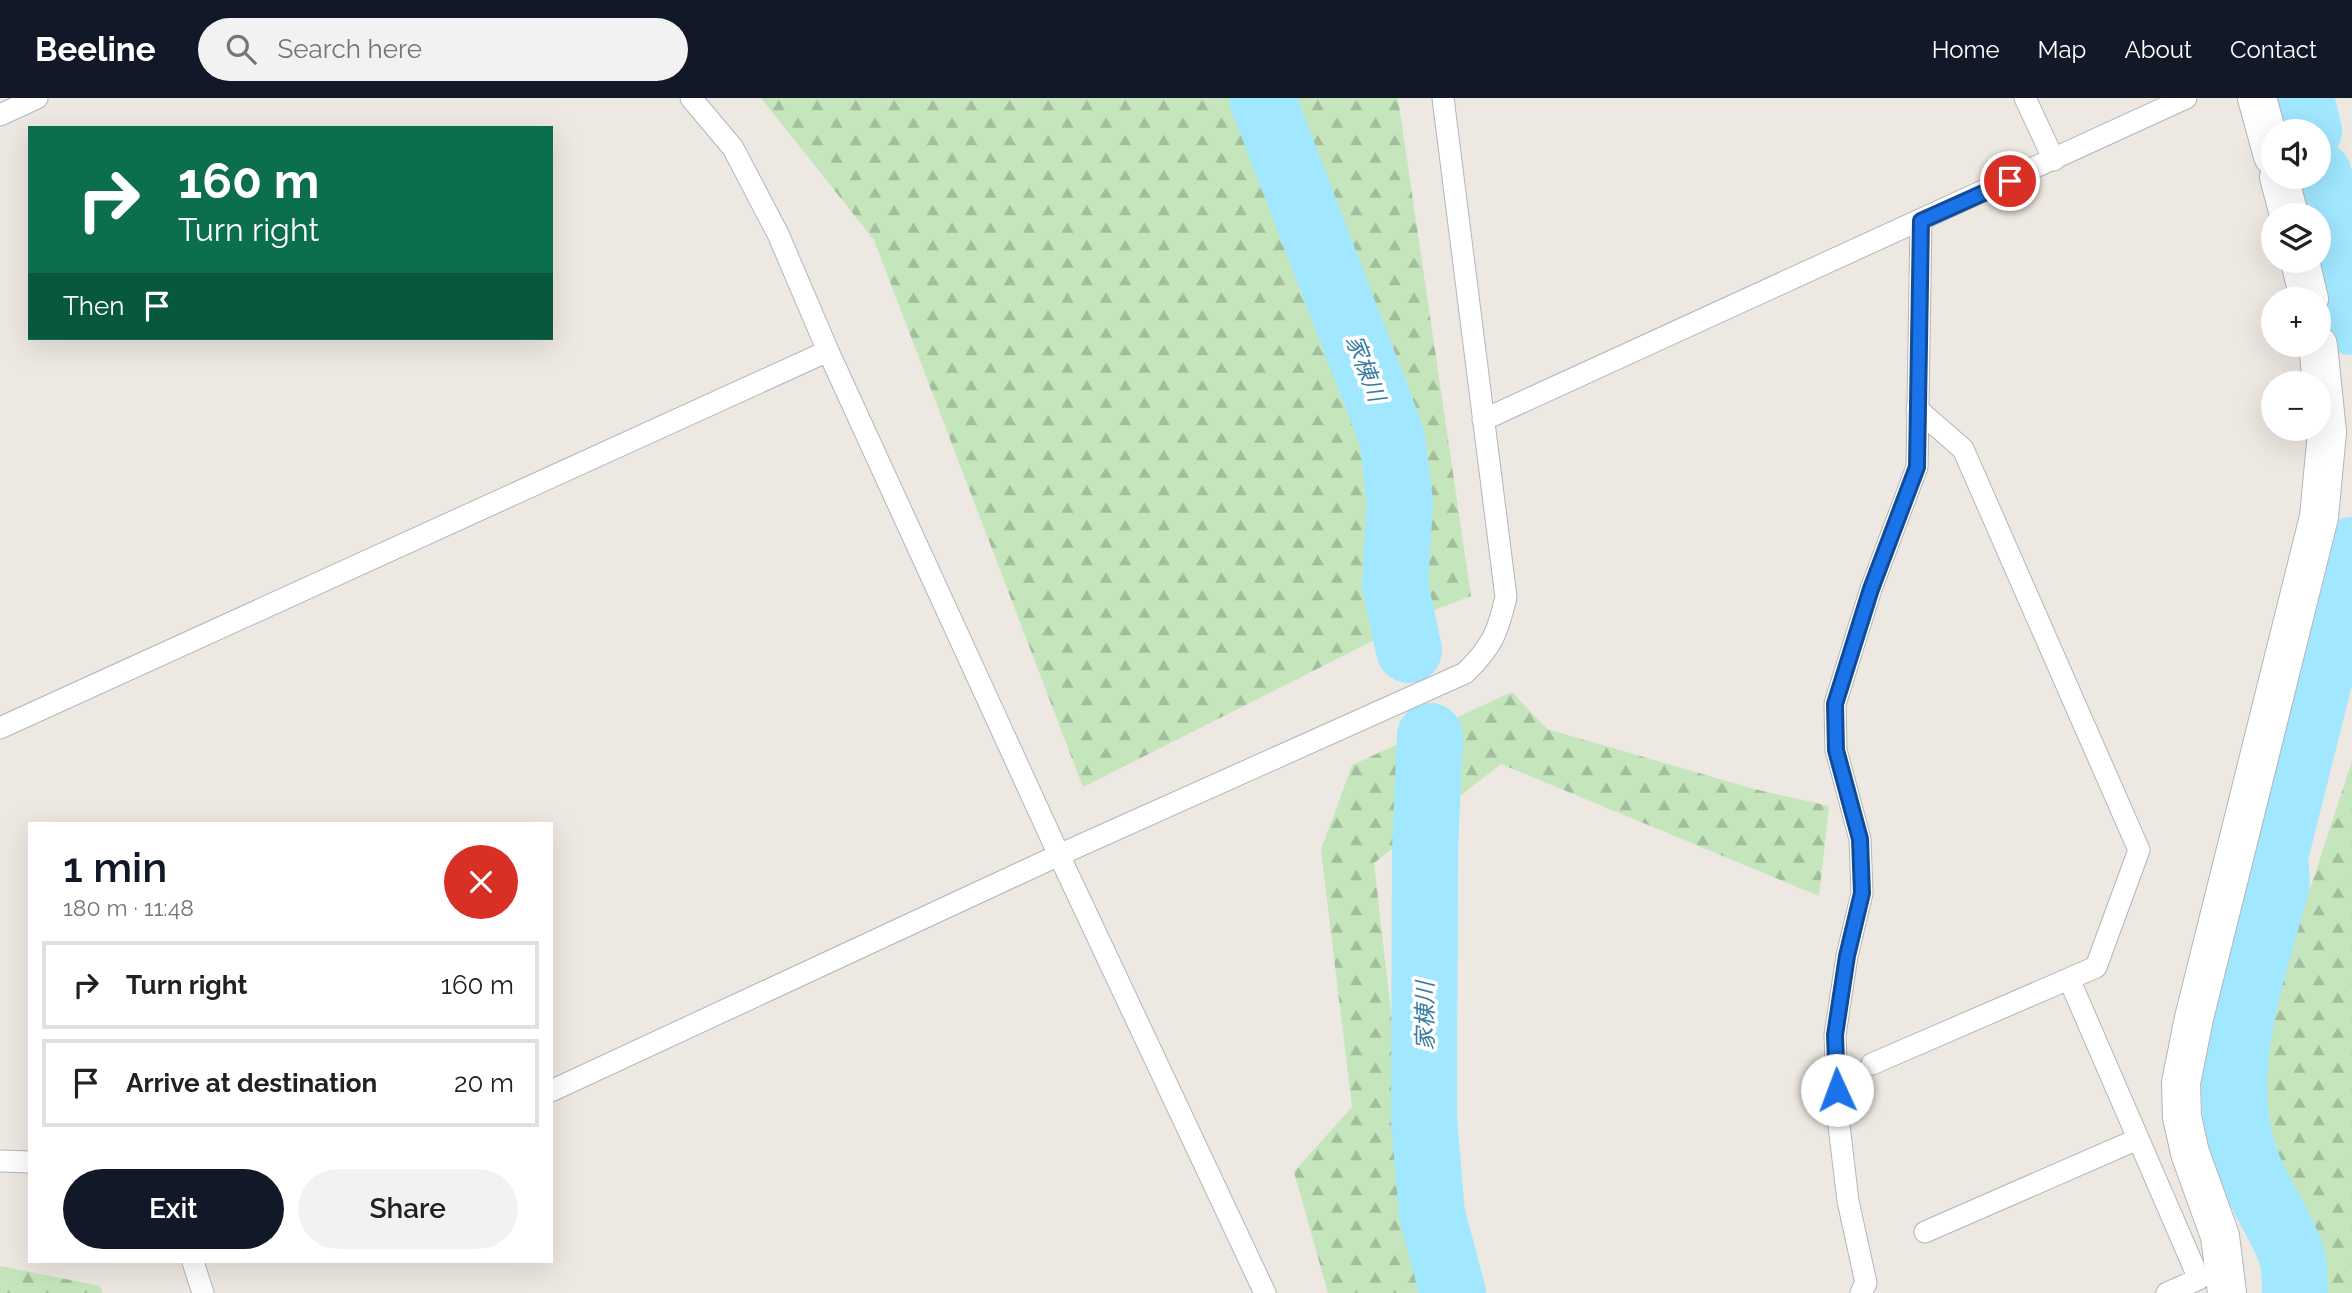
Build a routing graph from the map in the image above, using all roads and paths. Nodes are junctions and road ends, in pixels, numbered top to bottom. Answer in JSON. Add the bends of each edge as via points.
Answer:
{"nodes":[{"id":1,"x":37,"y":98,"type":"edge"},
{"id":2,"x":691,"y":98,"type":"edge"},
{"id":3,"x":1443,"y":98,"type":"edge"},
{"id":4,"x":2025,"y":98,"type":"edge"},
{"id":5,"x":2186,"y":98,"type":"edge"},
{"id":6,"x":2257,"y":98,"type":"edge"},
{"id":7,"x":0,"y":115,"type":"edge"},
{"id":8,"x":2263,"y":119,"type":"edge"},
{"id":9,"x":2054,"y":160,"type":"junction"},
{"id":10,"x":1921,"y":221,"type":"junction"},
{"id":11,"x":828,"y":351,"type":"junction"},
{"id":12,"x":2319,"y":357,"type":"edge"},
{"id":13,"x":1917,"y":409,"type":"junction"},
{"id":14,"x":1483,"y":420,"type":"junction"},
{"id":15,"x":0,"y":728,"type":"edge"},
{"id":16,"x":1059,"y":855,"type":"junction"},
{"id":17,"x":2069,"y":979,"type":"junction"},
{"id":18,"x":1872,"y":1064,"type":"dead end"},
{"id":19,"x":553,"y":1090,"type":"edge"},
{"id":20,"x":2138,"y":1139,"type":"junction"},
{"id":21,"x":0,"y":1161,"type":"edge"},
{"id":22,"x":28,"y":1162,"type":"edge"},
{"id":23,"x":1925,"y":1232,"type":"dead end"},
{"id":24,"x":193,"y":1263,"type":"edge"},
{"id":25,"x":2208,"y":1288,"type":"edge"},
{"id":26,"x":203,"y":1293,"type":"edge"},
{"id":27,"x":1265,"y":1293,"type":"edge"},
{"id":28,"x":1861,"y":1293,"type":"edge"},
{"id":29,"x":2167,"y":1293,"type":"edge"}],
"edges":[{"from":1,"to":7,"type":"lane"},
{"from":2,"to":11,"type":"lane","via":[[733,148],[778,234]]},
{"from":3,"to":14,"type":"lane"},
{"from":4,"to":9,"type":"lane"},
{"from":5,"to":9,"type":"lane"},
{"from":6,"to":8,"type":"street"},
{"from":9,"to":10,"type":"lane"},
{"from":10,"to":13,"type":"lane"},
{"from":10,"to":14,"type":"lane"},
{"from":11,"to":15,"type":"lane"},
{"from":11,"to":16,"type":"lane"},
{"from":12,"to":25,"type":"street","via":[[2327,432],[2319,517],[2181,1083],[2190,1153],[2220,1236]]},
{"from":13,"to":17,"type":"lane","via":[[1963,449],[2139,850],[2096,967]]},
{"from":13,"to":28,"type":"lane","via":[[1917,467],[1871,589],[1835,704],[1836,750],[1860,839],[1862,893],[1835,1035],[1848,1201],[1866,1283]]},
{"from":14,"to":16,"type":"lane","via":[[1507,597],[1486,654],[1465,673]]},
{"from":16,"to":19,"type":"lane"},
{"from":16,"to":27,"type":"lane"},
{"from":17,"to":18,"type":"lane"},
{"from":17,"to":20,"type":"lane"},
{"from":20,"to":23,"type":"lane"},
{"from":20,"to":25,"type":"lane"},
{"from":21,"to":22,"type":"lane"},
{"from":24,"to":26,"type":"lane"},
{"from":25,"to":29,"type":"lane"}]}
